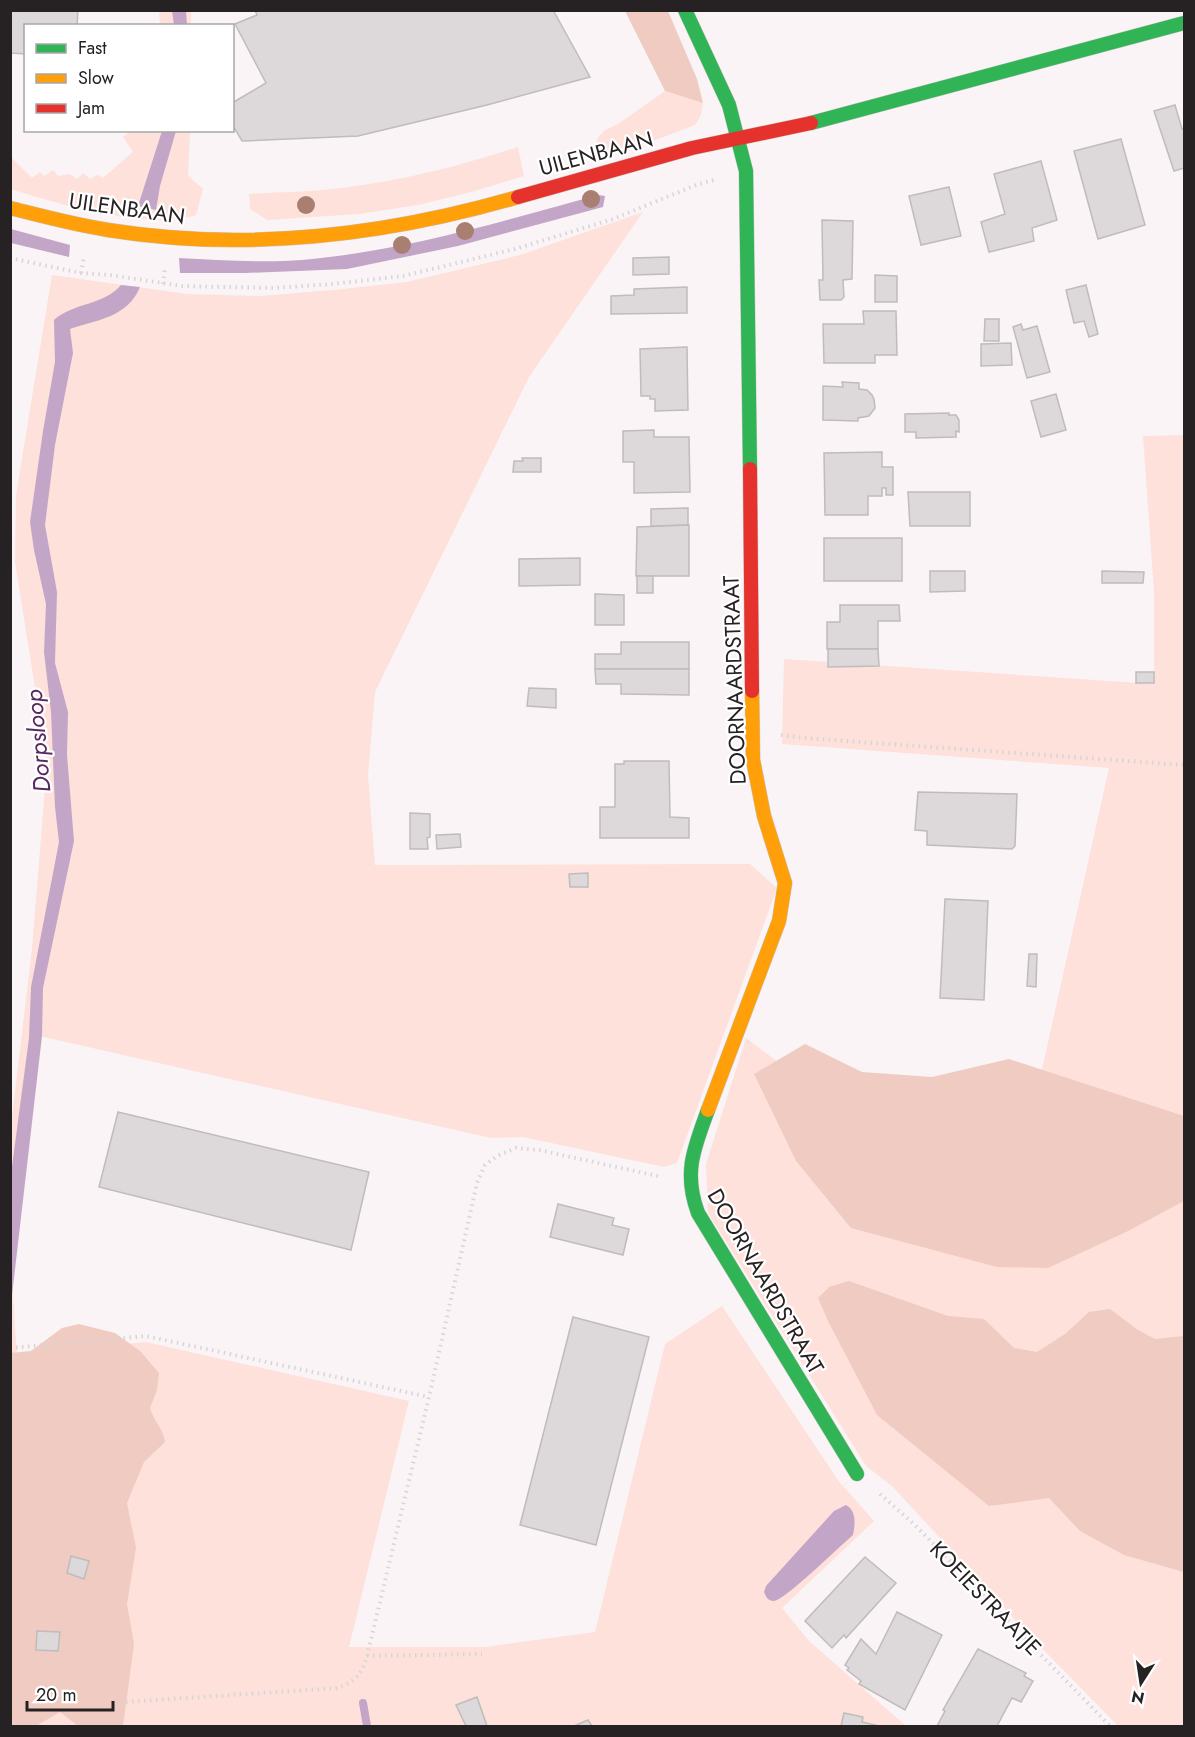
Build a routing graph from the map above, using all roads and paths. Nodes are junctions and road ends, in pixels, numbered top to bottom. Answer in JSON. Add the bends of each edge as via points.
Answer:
{"nodes":[{"id":1,"x":686,"y":10,"type":"edge"},
{"id":2,"x":1185,"y":23,"type":"edge"},
{"id":3,"x":738,"y":138,"type":"junction"},
{"id":4,"x":10,"y":208,"type":"edge"},
{"id":5,"x":752,"y":723,"type":"junction"},
{"id":6,"x":1185,"y":765,"type":"edge"},
{"id":7,"x":634,"y":1171,"type":"dead end"},
{"id":8,"x":10,"y":1348,"type":"edge"},
{"id":9,"x":429,"y":1397,"type":"junction"},
{"id":10,"x":857,"y":1474,"type":"joint"},
{"id":11,"x":482,"y":1654,"type":"dead end"},
{"id":12,"x":367,"y":1656,"type":"junction"},
{"id":13,"x":126,"y":1702,"type":"dead end"},
{"id":14,"x":1110,"y":1726,"type":"edge"}],
"edges":[{"from":1,"to":3,"type":"street","name":"DOORNAARDSTRAAT","via":[[729,105]]},
{"from":2,"to":3,"type":"street","name":"UILENBAAN","via":[[791,128]]},
{"from":3,"to":4,"type":"street","name":"UILENBAAN","via":[[481,207],[353,233],[232,241],[124,232]]},
{"from":3,"to":5,"type":"street","name":"DOORNAARDSTRAAT","via":[[747,180]]},
{"from":5,"to":6,"type":"path","via":[[777,734],[804,738]]},
{"from":5,"to":10,"type":"street","name":"DOORNAARDSTRAAT","via":[[757,787],[785,883],[779,921],[698,1137],[688,1183],[698,1213]]},
{"from":7,"to":9,"type":"path","via":[[516,1148],[485,1165],[477,1182]]},
{"from":8,"to":9,"type":"path","via":[[146,1336]]},
{"from":9,"to":12,"type":"path"},
{"from":10,"to":14,"type":"path","name":"KOEIESTRAATJE","via":[[915,1525]]},
{"from":11,"to":12,"type":"path"},
{"from":12,"to":13,"type":"path","via":[[363,1671],[352,1683],[337,1688]]}]}
